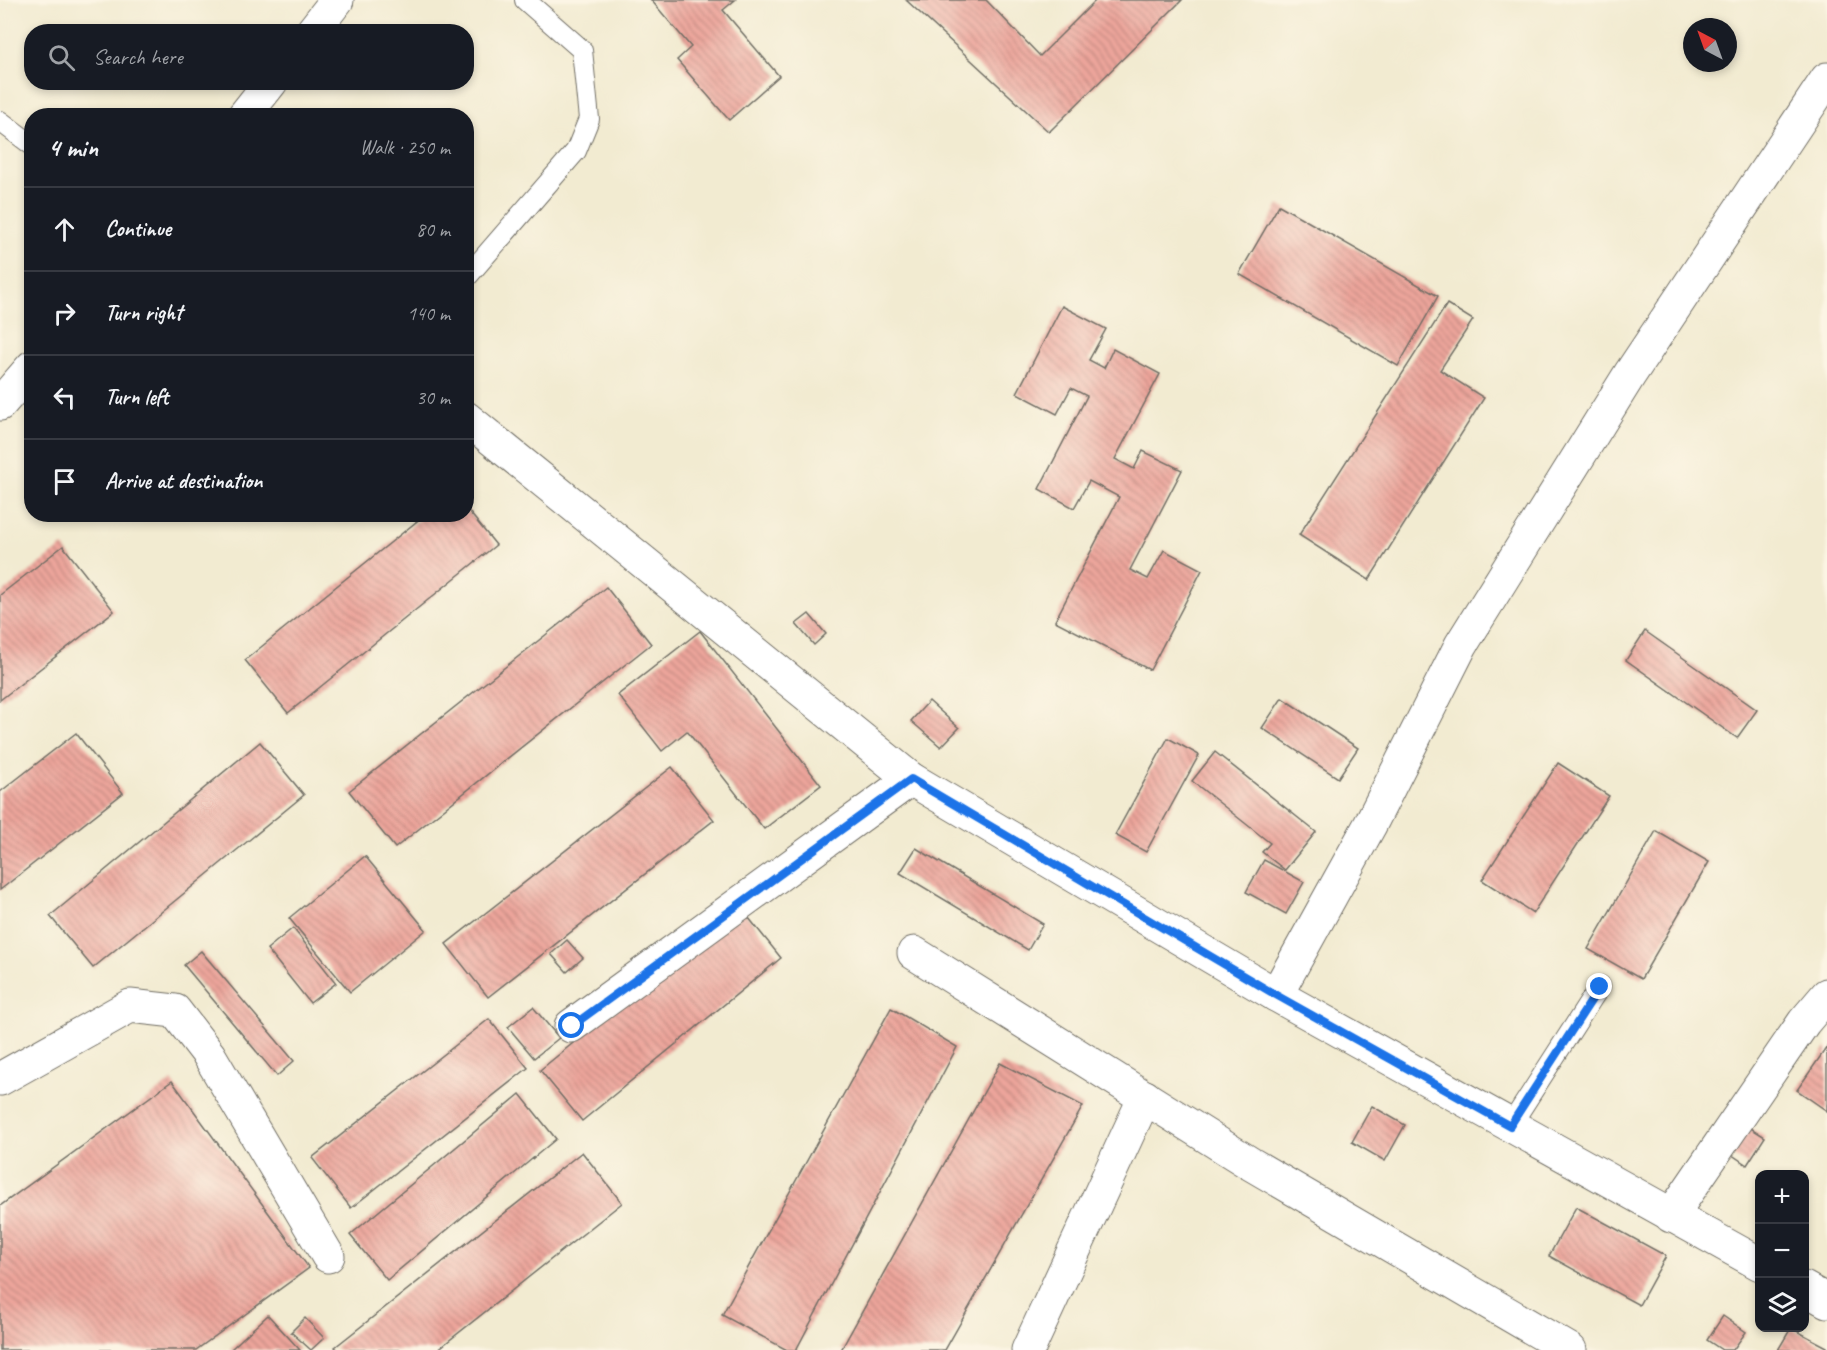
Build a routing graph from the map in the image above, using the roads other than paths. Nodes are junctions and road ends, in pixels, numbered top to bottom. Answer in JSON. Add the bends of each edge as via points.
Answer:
{"nodes":[{"id":1,"x":337,"y":0,"type":"edge"},
{"id":2,"x":525,"y":0,"type":"edge"},
{"id":3,"x":318,"y":24,"type":"edge"},
{"id":4,"x":1827,"y":79,"type":"edge"},
{"id":5,"x":265,"y":90,"type":"edge"},
{"id":6,"x":250,"y":108,"type":"edge"},
{"id":7,"x":0,"y":121,"type":"edge"},
{"id":8,"x":24,"y":139,"type":"edge"},
{"id":9,"x":474,"y":269,"type":"edge"},
{"id":10,"x":24,"y":376,"type":"edge"},
{"id":11,"x":0,"y":404,"type":"edge"},
{"id":12,"x":474,"y":424,"type":"edge"},
{"id":13,"x":911,"y":779,"type":"junction"},
{"id":14,"x":914,"y":953,"type":"dead end"},
{"id":15,"x":1600,"y":987,"type":"dead end"},
{"id":16,"x":1276,"y":995,"type":"junction"},
{"id":17,"x":1827,"y":995,"type":"edge"},
{"id":18,"x":572,"y":1026,"type":"dead end"},
{"id":19,"x":0,"y":1079,"type":"edge"},
{"id":20,"x":1145,"y":1097,"type":"junction"},
{"id":21,"x":1510,"y":1126,"type":"junction"},
{"id":22,"x":1671,"y":1216,"type":"junction"},
{"id":23,"x":328,"y":1256,"type":"dead end"},
{"id":24,"x":1755,"y":1261,"type":"edge"},
{"id":25,"x":1809,"y":1291,"type":"edge"},
{"id":26,"x":1827,"y":1300,"type":"edge"},
{"id":27,"x":1028,"y":1350,"type":"edge"},
{"id":28,"x":1570,"y":1350,"type":"edge"}],
"edges":[{"from":1,"to":3,"type":"street"},
{"from":2,"to":9,"type":"lane","via":[[582,50],[589,119],[576,151]]},
{"from":4,"to":16,"type":"street","via":[[1630,374],[1461,645],[1370,825]]},
{"from":5,"to":6,"type":"street"},
{"from":7,"to":8,"type":"lane"},
{"from":10,"to":11,"type":"street"},
{"from":12,"to":13,"type":"street"},
{"from":13,"to":16,"type":"street"},
{"from":13,"to":18,"type":"street"},
{"from":14,"to":20,"type":"street"},
{"from":15,"to":21,"type":"lane"},
{"from":16,"to":21,"type":"street"},
{"from":17,"to":22,"type":"street","via":[[1804,1022]]},
{"from":19,"to":23,"type":"street","via":[[130,1005],[175,1011],[209,1054]]},
{"from":20,"to":27,"type":"street"},
{"from":20,"to":28,"type":"street","via":[[1251,1164]]},
{"from":21,"to":22,"type":"street"},
{"from":22,"to":24,"type":"street"},
{"from":25,"to":26,"type":"street"}]}
